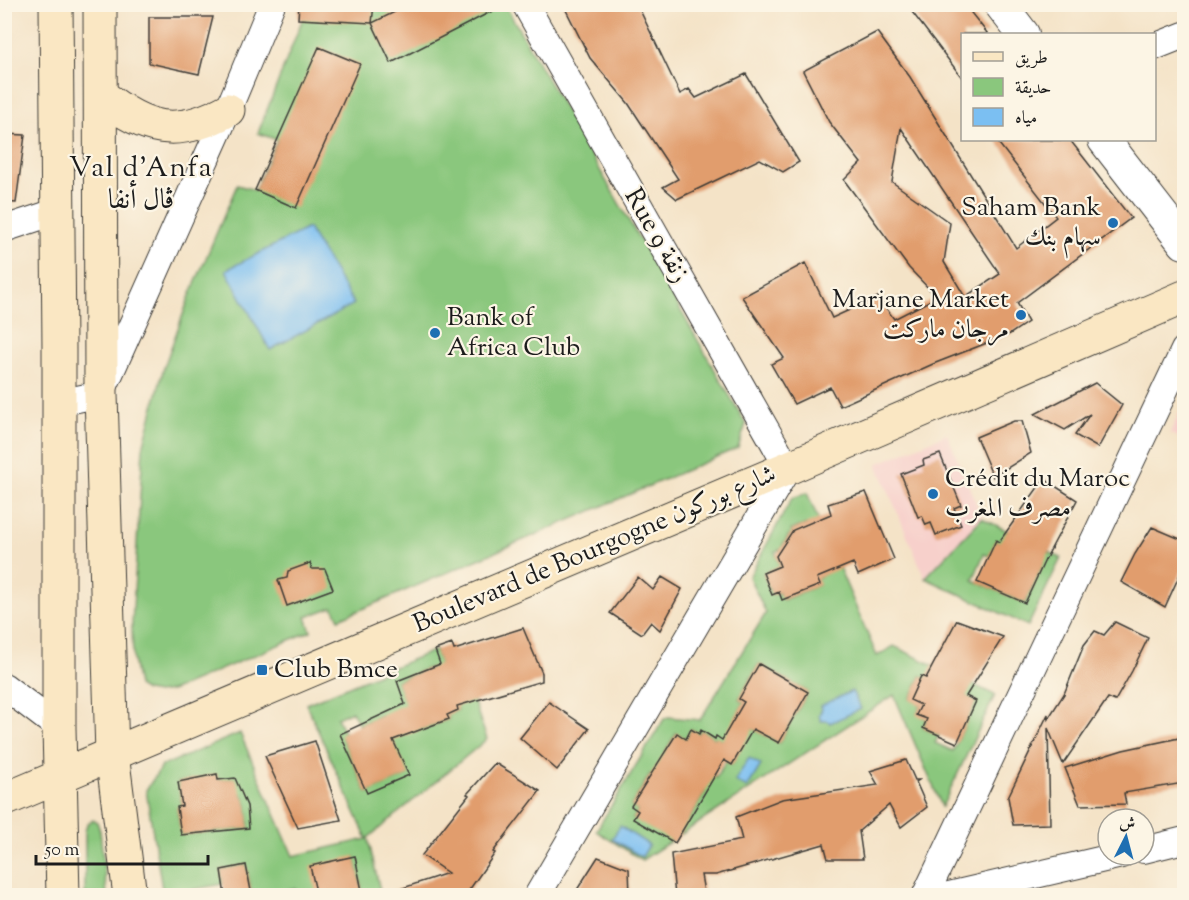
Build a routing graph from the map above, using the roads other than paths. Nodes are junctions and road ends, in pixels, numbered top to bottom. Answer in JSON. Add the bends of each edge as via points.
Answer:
{"nodes":[{"id":1,"x":56,"y":4,"type":"edge"},
{"id":2,"x":100,"y":4,"type":"edge"},
{"id":3,"x":272,"y":4,"type":"edge"},
{"id":4,"x":525,"y":4,"type":"edge"},
{"id":5,"x":1000,"y":4,"type":"edge"},
{"id":6,"x":1022,"y":33,"type":"edge"},
{"id":7,"x":1185,"y":35,"type":"edge"},
{"id":8,"x":1156,"y":47,"type":"edge"},
{"id":9,"x":101,"y":95,"type":"junction"},
{"id":10,"x":228,"y":110,"type":"junction"},
{"id":11,"x":1105,"y":141,"type":"edge"},
{"id":12,"x":58,"y":211,"type":"junction"},
{"id":13,"x":4,"y":228,"type":"edge"},
{"id":14,"x":1185,"y":243,"type":"edge"},
{"id":15,"x":1185,"y":297,"type":"edge"},
{"id":16,"x":1185,"y":350,"type":"edge"},
{"id":17,"x":101,"y":394,"type":"junction"},
{"id":18,"x":58,"y":403,"type":"junction"},
{"id":19,"x":788,"y":468,"type":"junction"},
{"id":20,"x":4,"y":686,"type":"edge"},
{"id":21,"x":59,"y":728,"type":"junction"},
{"id":22,"x":112,"y":754,"type":"junction"},
{"id":23,"x":60,"y":775,"type":"junction"},
{"id":24,"x":4,"y":800,"type":"edge"},
{"id":25,"x":1185,"y":840,"type":"edge"},
{"id":26,"x":1156,"y":847,"type":"edge"},
{"id":27,"x":1096,"y":861,"type":"edge"},
{"id":28,"x":63,"y":896,"type":"edge"},
{"id":29,"x":130,"y":896,"type":"edge"},
{"id":30,"x":537,"y":896,"type":"edge"},
{"id":31,"x":925,"y":896,"type":"edge"},
{"id":32,"x":945,"y":896,"type":"edge"}],
"edges":[{"from":1,"to":12,"type":"main road"},
{"from":2,"to":9,"type":"main road"},
{"from":3,"to":10,"type":"street"},
{"from":4,"to":19,"type":"street","name":"Rue 9 زنقة"},
{"from":5,"to":6,"type":"street"},
{"from":7,"to":8,"type":"street"},
{"from":9,"to":10,"type":"main road","via":[[127,115],[167,128],[195,125]]},
{"from":9,"to":17,"type":"main road"},
{"from":10,"to":17,"type":"street"},
{"from":11,"to":14,"type":"street"},
{"from":12,"to":13,"type":"street"},
{"from":12,"to":18,"type":"main road"},
{"from":15,"to":19,"type":"main road","name":"Boulevard de Bourgogne شارع بوركون"},
{"from":16,"to":31,"type":"street"},
{"from":17,"to":18,"type":"street"},
{"from":17,"to":22,"type":"main road"},
{"from":18,"to":21,"type":"main road"},
{"from":19,"to":22,"type":"main road","name":"Boulevard de Bourgogne شارع بوركون"},
{"from":19,"to":30,"type":"street"},
{"from":20,"to":21,"type":"street"},
{"from":21,"to":23,"type":"main road"},
{"from":22,"to":23,"type":"main road","name":"Boulevard de Bourgogne شارع بوركون"},
{"from":22,"to":29,"type":"main road"},
{"from":23,"to":24,"type":"main road","name":"Boulevard de Bourgogne شارع بوركون"},
{"from":23,"to":28,"type":"main road"},
{"from":25,"to":26,"type":"street"},
{"from":27,"to":32,"type":"street"}]}
